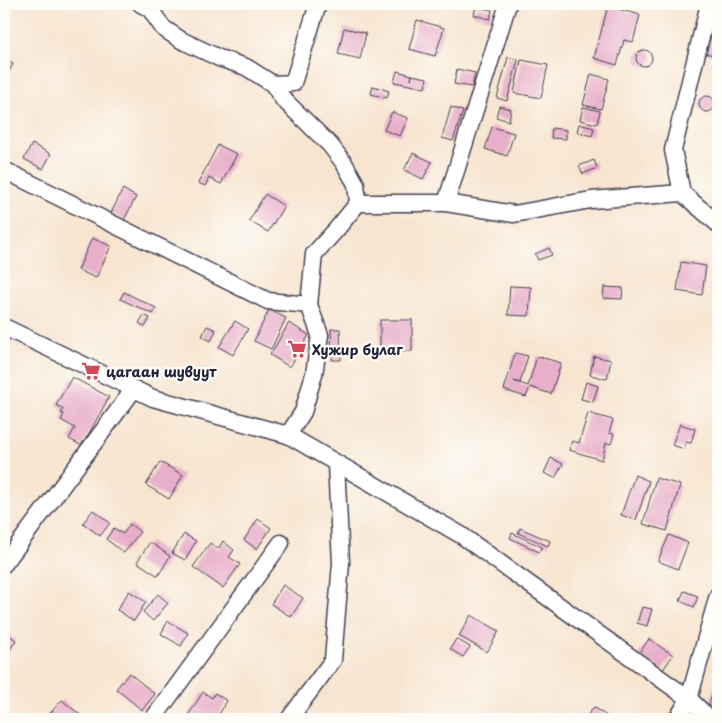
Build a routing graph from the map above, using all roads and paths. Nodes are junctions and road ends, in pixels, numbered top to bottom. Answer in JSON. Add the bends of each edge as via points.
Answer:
{"nodes":[{"id":1,"x":141,"y":4,"type":"edge"},
{"id":2,"x":318,"y":4,"type":"edge"},
{"id":3,"x":508,"y":4,"type":"edge"},
{"id":4,"x":708,"y":4,"type":"edge"},
{"id":5,"x":274,"y":84,"type":"junction"},
{"id":6,"x":4,"y":170,"type":"edge"},
{"id":7,"x":682,"y":193,"type":"junction"},
{"id":8,"x":358,"y":202,"type":"junction"},
{"id":9,"x":446,"y":204,"type":"junction"},
{"id":10,"x":718,"y":224,"type":"edge"},
{"id":11,"x":309,"y":305,"type":"junction"},
{"id":12,"x":4,"y":327,"type":"edge"},
{"id":13,"x":134,"y":389,"type":"junction"},
{"id":14,"x":288,"y":435,"type":"junction"},
{"id":15,"x":336,"y":464,"type":"junction"},
{"id":16,"x":281,"y":543,"type":"dead end"},
{"id":17,"x":4,"y":564,"type":"edge"},
{"id":18,"x":718,"y":595,"type":"edge"},
{"id":19,"x":688,"y":699,"type":"junction"},
{"id":20,"x":153,"y":719,"type":"edge"},
{"id":21,"x":289,"y":719,"type":"edge"},
{"id":22,"x":676,"y":719,"type":"edge"},
{"id":23,"x":710,"y":719,"type":"edge"}],
"edges":[{"from":1,"to":5,"type":"street","via":[[150,9],[163,28],[181,40],[246,67]]},
{"from":2,"to":5,"type":"street","via":[[293,83]]},
{"from":3,"to":9,"type":"street"},
{"from":4,"to":7,"type":"street","via":[[673,150]]},
{"from":5,"to":8,"type":"street","via":[[283,99],[344,163],[356,184]]},
{"from":6,"to":11,"type":"street","via":[[268,301]]},
{"from":7,"to":9,"type":"street","via":[[591,200],[514,214]]},
{"from":7,"to":10,"type":"street"},
{"from":8,"to":9,"type":"street"},
{"from":8,"to":11,"type":"street","via":[[314,254]]},
{"from":11,"to":14,"type":"street","via":[[320,335],[314,374],[303,412]]},
{"from":12,"to":13,"type":"street"},
{"from":13,"to":14,"type":"street","via":[[153,398]]},
{"from":13,"to":17,"type":"street"},
{"from":14,"to":15,"type":"street"},
{"from":15,"to":19,"type":"street","via":[[461,535]]},
{"from":15,"to":21,"type":"street","via":[[340,563],[333,660]]},
{"from":16,"to":20,"type":"street"},
{"from":18,"to":19,"type":"street"},
{"from":19,"to":22,"type":"street"},
{"from":19,"to":23,"type":"street"}]}
